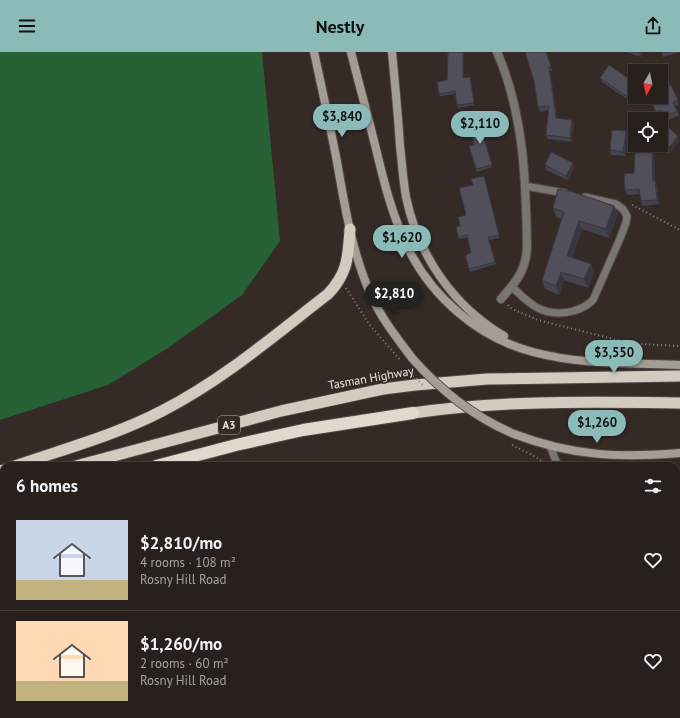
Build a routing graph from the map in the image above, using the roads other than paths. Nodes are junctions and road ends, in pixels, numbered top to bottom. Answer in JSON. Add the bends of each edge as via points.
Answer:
{"nodes":[{"id":1,"x":314,"y":52,"type":"edge"},
{"id":2,"x":351,"y":52,"type":"edge"},
{"id":3,"x":392,"y":52,"type":"edge"},
{"id":4,"x":497,"y":52,"type":"edge"},
{"id":5,"x":525,"y":186,"type":"junction"},
{"id":6,"x":350,"y":229,"type":"junction"},
{"id":7,"x":512,"y":287,"type":"junction"},
{"id":8,"x":501,"y":299,"type":"road end"},
{"id":9,"x":550,"y":356,"type":"junction"},
{"id":10,"x":680,"y":365,"type":"edge"},
{"id":11,"x":680,"y":376,"type":"edge"},
{"id":12,"x":680,"y":403,"type":"edge"},
{"id":13,"x":414,"y":413,"type":"joint"},
{"id":14,"x":550,"y":446,"type":"junction"},
{"id":15,"x":680,"y":453,"type":"edge"},
{"id":16,"x":26,"y":462,"type":"edge"},
{"id":17,"x":91,"y":462,"type":"edge"},
{"id":18,"x":171,"y":462,"type":"edge"},
{"id":19,"x":556,"y":462,"type":"edge"}],
"edges":[{"from":1,"to":6,"type":"main road"},
{"from":2,"to":9,"type":"main road","via":[[388,196],[407,247],[418,267],[444,299],[473,324],[523,350]]},
{"from":3,"to":9,"type":"main road","via":[[406,197],[414,227],[425,253],[453,295],[479,320],[517,343]]},
{"from":4,"to":5,"type":"street","via":[[513,97],[519,125]]},
{"from":5,"to":7,"type":"street","via":[[527,255],[522,273]]},
{"from":5,"to":7,"type":"lane","via":[[610,202],[623,209],[627,219],[596,296],[584,307],[572,312],[546,311],[532,304]]},
{"from":6,"to":14,"type":"main road","bridge":true,"via":[[371,295],[393,333],[412,358],[453,398],[489,421],[514,434]]},
{"from":6,"to":16,"type":"highway","via":[[346,265],[335,286],[240,362],[196,392],[161,411],[117,430]]},
{"from":7,"to":8,"type":"street"},
{"from":9,"to":10,"type":"main road","via":[[605,364]]},
{"from":11,"to":17,"type":"highway","name":"Tasman Highway","number":"A3","via":[[488,379],[415,384],[321,401]]},
{"from":12,"to":13,"type":"highway","number":"A3","via":[[536,403]]},
{"from":13,"to":18,"type":"highway","number":"A3","via":[[303,430]]},
{"from":14,"to":15,"type":"main road","via":[[613,456]]},
{"from":14,"to":19,"type":"lane"}]}
